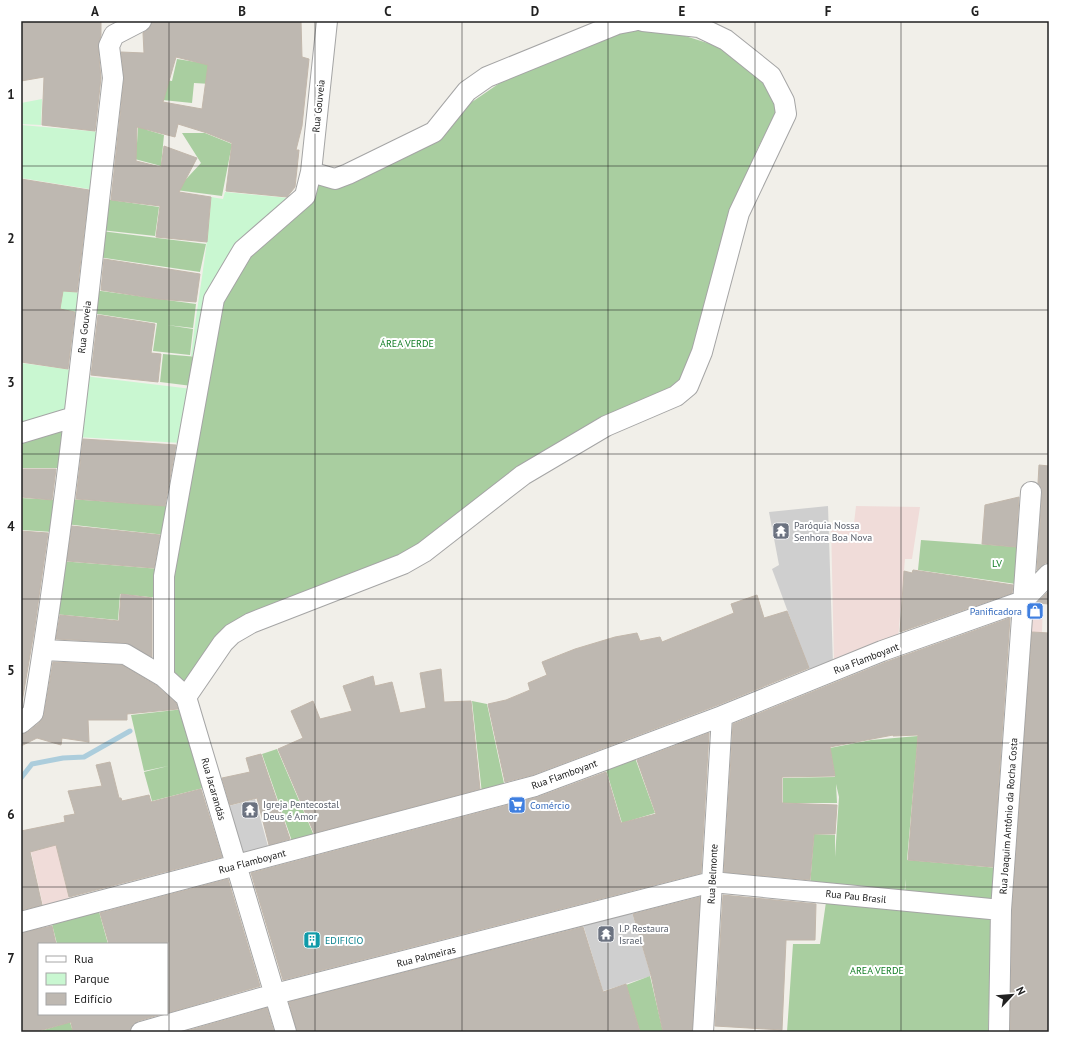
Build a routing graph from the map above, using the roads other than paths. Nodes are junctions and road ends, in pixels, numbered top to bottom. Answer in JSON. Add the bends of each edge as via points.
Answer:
{"nodes":[{"id":1,"x":140,"y":21,"type":"edge"},
{"id":2,"x":327,"y":21,"type":"edge"},
{"id":3,"x":633,"y":21,"type":"edge"},
{"id":4,"x":643,"y":21,"type":"edge"},
{"id":5,"x":311,"y":172,"type":"junction"},
{"id":6,"x":74,"y":417,"type":"junction"},
{"id":7,"x":21,"y":433,"type":"edge"},
{"id":8,"x":1031,"y":492,"type":"dead end"},
{"id":9,"x":1049,"y":574,"type":"edge"},
{"id":10,"x":1023,"y":600,"type":"junction"},
{"id":11,"x":44,"y":650,"type":"junction"},
{"id":12,"x":164,"y":677,"type":"junction"},
{"id":13,"x":186,"y":698,"type":"junction"},
{"id":14,"x":722,"y":716,"type":"junction"},
{"id":15,"x":21,"y":723,"type":"edge"},
{"id":16,"x":236,"y":865,"type":"junction"},
{"id":17,"x":712,"y":882,"type":"junction"},
{"id":18,"x":1001,"y":910,"type":"junction"},
{"id":19,"x":21,"y":922,"type":"edge"},
{"id":20,"x":275,"y":994,"type":"junction"},
{"id":21,"x":141,"y":1032,"type":"edge"},
{"id":22,"x":286,"y":1032,"type":"edge"},
{"id":23,"x":703,"y":1032,"type":"edge"},
{"id":24,"x":998,"y":1032,"type":"edge"}],
"edges":[{"from":1,"to":6,"type":"street","name":"Rua Gouveia","via":[[114,35],[109,46],[113,78]]},
{"from":2,"to":5,"type":"street","name":"Rua Gouveia"},
{"from":3,"to":5,"type":"street","via":[[617,24],[487,77],[467,92],[434,132],[348,174],[335,179]]},
{"from":4,"to":13,"type":"street","via":[[699,27],[726,40],[770,76],[784,101],[786,114],[739,213],[702,352],[688,386],[676,396],[606,426],[523,475],[424,552],[404,564],[250,623],[232,634],[223,643]]},
{"from":5,"to":12,"type":"street","name":"Rua Gouveia","via":[[305,196],[243,250],[214,299],[164,576]]},
{"from":6,"to":7,"type":"street"},
{"from":6,"to":11,"type":"street","name":"Rua Gouveia"},
{"from":8,"to":10,"type":"street","name":"Rua Joaquim Antônio da Rocha Costa"},
{"from":9,"to":10,"type":"street"},
{"from":10,"to":14,"type":"street","name":"Rua Flamboyant","via":[[882,651]]},
{"from":10,"to":18,"type":"street","name":"Rua Joaquim Antônio da Rocha Costa"},
{"from":11,"to":12,"type":"street","name":"Rua Jacarandás","via":[[125,654]]},
{"from":11,"to":15,"type":"street","name":"Rua Gouveia","via":[[33,713]]},
{"from":12,"to":13,"type":"street","name":"Rua Jacarandás"},
{"from":13,"to":16,"type":"street","name":"Rua Jacarandás"},
{"from":14,"to":16,"type":"street","name":"Rua Flamboyant","via":[[535,786]]},
{"from":14,"to":17,"type":"street","name":"Rua Belmonte"},
{"from":16,"to":19,"type":"street","name":"Rua Flamboyant"},
{"from":16,"to":20,"type":"street","name":"Rua Jacarandás"},
{"from":17,"to":18,"type":"street","name":"Rua Pau Brasil"},
{"from":17,"to":20,"type":"street","name":"Rua Palmeiras"},
{"from":17,"to":23,"type":"street","name":"Rua Belmonte"},
{"from":18,"to":24,"type":"street","name":"Rua Joaquim Antônio da Rocha Costa"},
{"from":20,"to":21,"type":"street","name":"Rua Palmeiras"},
{"from":20,"to":22,"type":"street","name":"Rua Jacarandás"}]}
